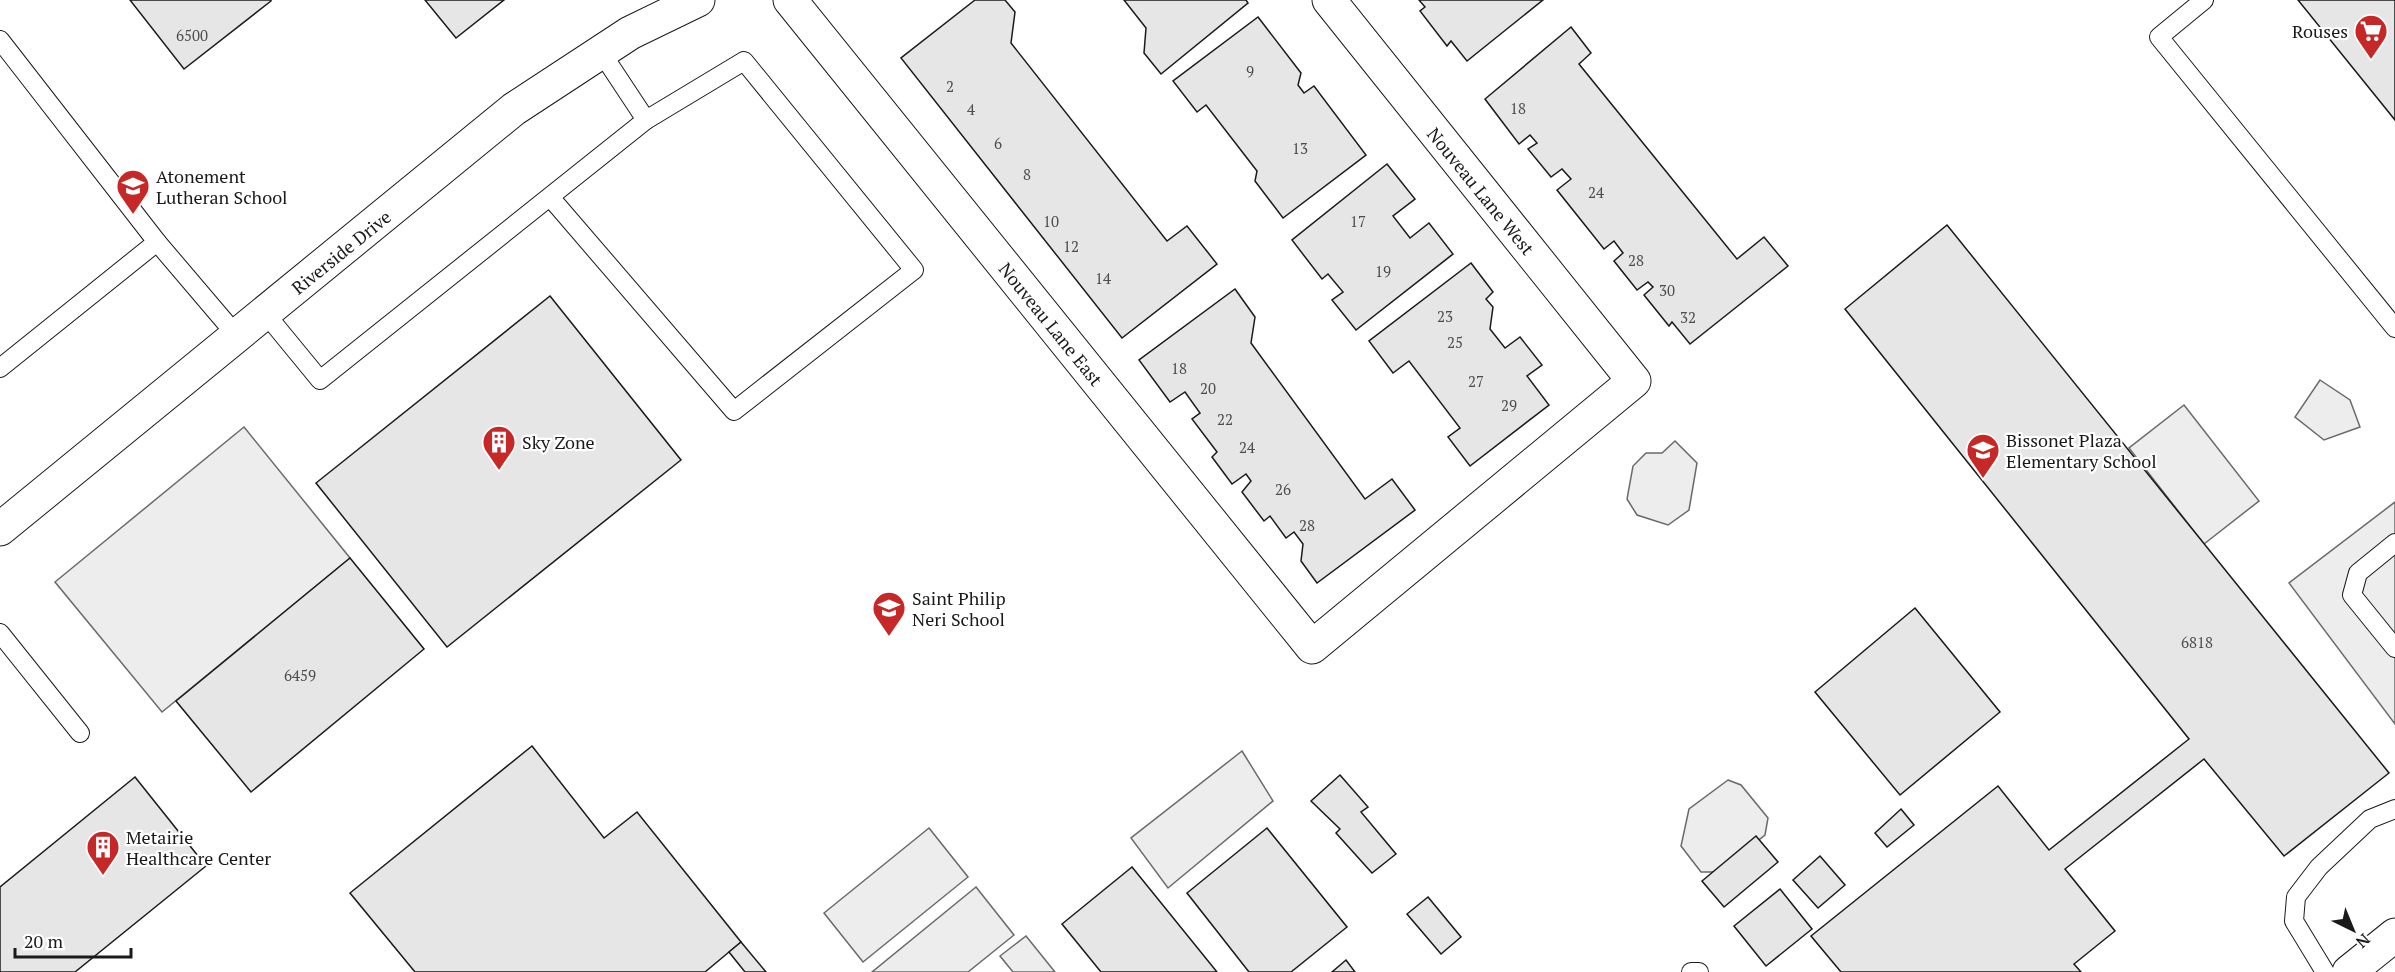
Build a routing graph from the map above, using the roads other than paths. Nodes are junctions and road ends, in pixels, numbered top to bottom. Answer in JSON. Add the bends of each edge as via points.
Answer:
{"nodes":[{"id":1,"x":698,"y":0,"type":"edge"},
{"id":2,"x":790,"y":0,"type":"edge"},
{"id":3,"x":1329,"y":0,"type":"edge"},
{"id":4,"x":2204,"y":0,"type":"edge"},
{"id":5,"x":0,"y":40,"type":"edge"},
{"id":6,"x":601,"y":52,"type":"junction"},
{"id":7,"x":646,"y":120,"type":"junction"},
{"id":8,"x":550,"y":196,"type":"junction"},
{"id":9,"x":157,"y":242,"type":"junction"},
{"id":10,"x":265,"y":313,"type":"junction"},
{"id":11,"x":2395,"y":328,"type":"edge"},
{"id":12,"x":237,"y":336,"type":"junction"},
{"id":13,"x":0,"y":368,"type":"edge"},
{"id":14,"x":1634,"y":381,"type":"joint"},
{"id":15,"x":0,"y":529,"type":"edge"},
{"id":16,"x":2395,"y":543,"type":"edge"},
{"id":17,"x":0,"y":633,"type":"edge"},
{"id":18,"x":2395,"y":648,"type":"edge"},
{"id":19,"x":80,"y":733,"type":"dead end"},
{"id":20,"x":2395,"y":808,"type":"edge"},
{"id":21,"x":2395,"y":935,"type":"edge"},
{"id":22,"x":1691,"y":972,"type":"edge"},
{"id":23,"x":1699,"y":972,"type":"edge"},
{"id":24,"x":2325,"y":972,"type":"edge"},
{"id":25,"x":2349,"y":972,"type":"edge"}],
"edges":[{"from":1,"to":6,"type":"street","name":"Riverside Drive","via":[[630,33]]},
{"from":2,"to":14,"type":"street","name":"Nouveau Lane East","via":[[1312,647]]},
{"from":3,"to":14,"type":"street","name":"Nouveau Lane West"},
{"from":4,"to":11,"type":"lane","via":[[2159,36]]},
{"from":5,"to":9,"type":"lane"},
{"from":6,"to":7,"type":"lane"},
{"from":6,"to":10,"type":"street","name":"Riverside Drive","via":[[514,109]]},
{"from":7,"to":8,"type":"lane"},
{"from":7,"to":8,"type":"lane","via":[[744,61],[914,270],[734,411]]},
{"from":8,"to":10,"type":"lane","via":[[320,380]]},
{"from":9,"to":12,"type":"lane"},
{"from":9,"to":13,"type":"lane"},
{"from":10,"to":12,"type":"street","name":"Riverside Drive"},
{"from":12,"to":15,"type":"street","name":"Riverside Drive"},
{"from":16,"to":18,"type":"lane","via":[[2358,573],[2352,595]]},
{"from":17,"to":19,"type":"lane"},
{"from":20,"to":24,"type":"lane","via":[[2370,819],[2319,867],[2296,897],[2294,921]]},
{"from":21,"to":25,"type":"street"},
{"from":22,"to":23,"type":"lane"}]}
